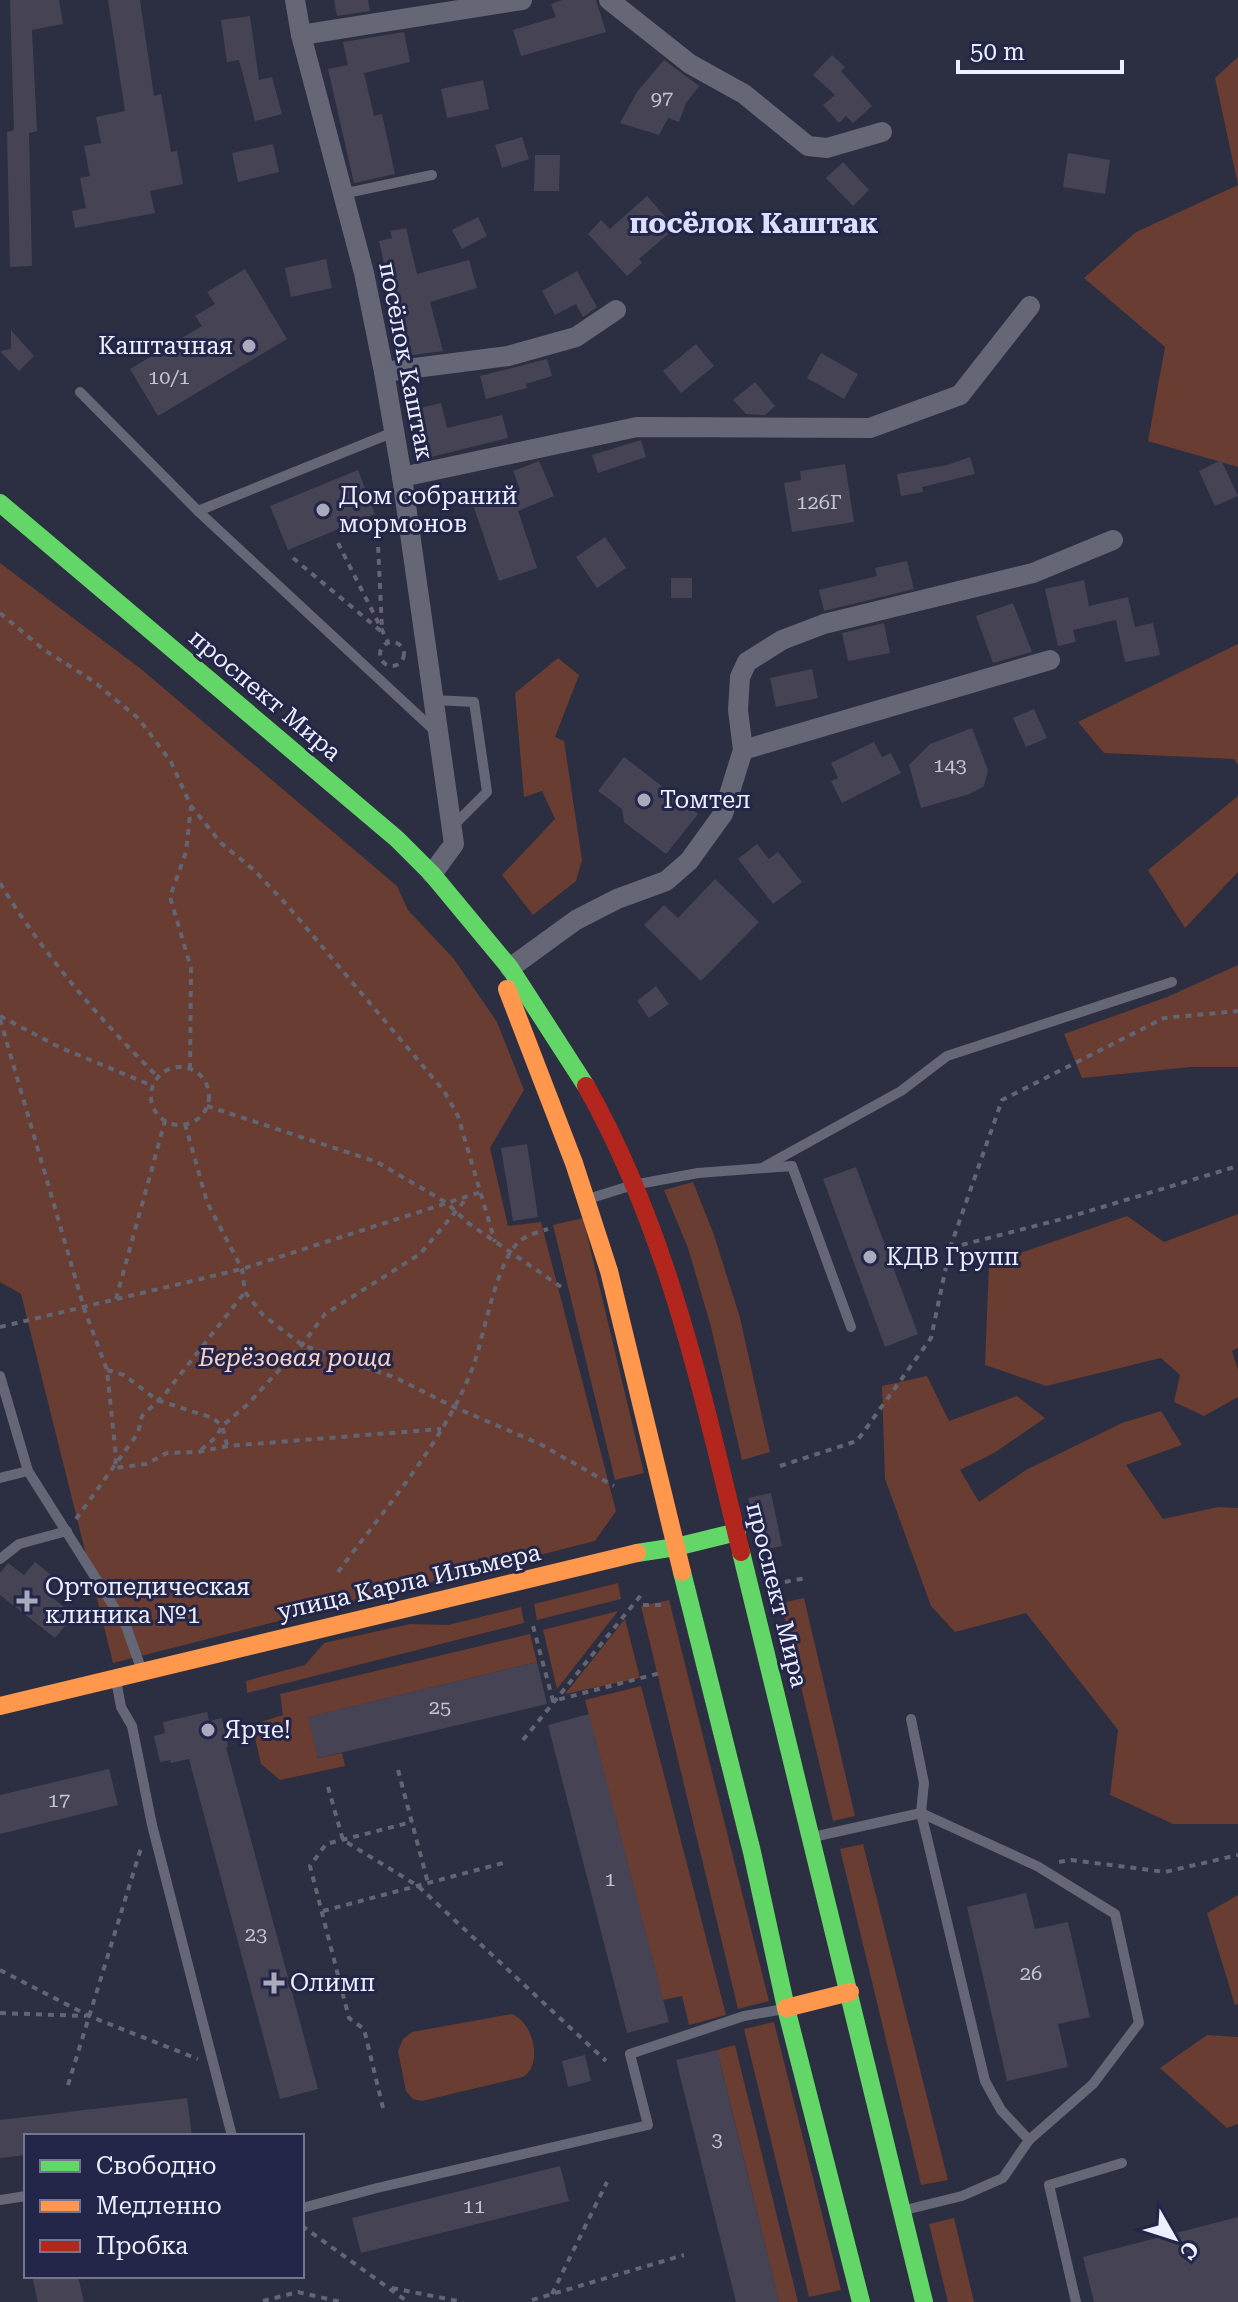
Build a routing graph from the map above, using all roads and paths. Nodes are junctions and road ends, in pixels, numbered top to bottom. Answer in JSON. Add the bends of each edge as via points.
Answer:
{"nodes":[{"id":1,"x":295,"y":0,"type":"edge"},
{"id":2,"x":522,"y":0,"type":"edge"},
{"id":3,"x":609,"y":0,"type":"edge"},
{"id":4,"x":301,"y":35,"type":"junction"},
{"id":5,"x":882,"y":132,"type":"dead end"},
{"id":6,"x":432,"y":175,"type":"dead end"},
{"id":7,"x":342,"y":194,"type":"junction"},
{"id":8,"x":1030,"y":306,"type":"dead end"},
{"id":9,"x":616,"y":310,"type":"dead end"},
{"id":10,"x":384,"y":372,"type":"junction"},
{"id":11,"x":80,"y":392,"type":"dead end"},
{"id":12,"x":394,"y":432,"type":"junction"},
{"id":13,"x":402,"y":477,"type":"junction"},
{"id":14,"x":0,"y":503,"type":"edge"},
{"id":15,"x":198,"y":511,"type":"junction"},
{"id":16,"x":377,"y":523,"type":"dead end"},
{"id":17,"x":1113,"y":540,"type":"dead end"},
{"id":18,"x":338,"y":543,"type":"dead end"},
{"id":19,"x":293,"y":558,"type":"dead end"},
{"id":20,"x":0,"y":613,"type":"edge"},
{"id":21,"x":382,"y":632,"type":"junction"},
{"id":22,"x":388,"y":642,"type":"junction"},
{"id":23,"x":1050,"y":660,"type":"dead end"},
{"id":24,"x":433,"y":700,"type":"junction"},
{"id":25,"x":437,"y":734,"type":"junction"},
{"id":26,"x":743,"y":750,"type":"junction"},
{"id":27,"x":191,"y":806,"type":"junction"},
{"id":28,"x":451,"y":828,"type":"junction"},
{"id":29,"x":432,"y":874,"type":"junction"},
{"id":30,"x":0,"y":883,"type":"edge"},
{"id":31,"x":486,"y":938,"type":"junction"},
{"id":32,"x":510,"y":968,"type":"junction"},
{"id":33,"x":1172,"y":982,"type":"dead end"},
{"id":34,"x":1238,"y":1011,"type":"edge"},
{"id":35,"x":0,"y":1018,"type":"edge"},
{"id":36,"x":190,"y":1069,"type":"junction"},
{"id":37,"x":158,"y":1077,"type":"junction"},
{"id":38,"x":153,"y":1086,"type":"junction"},
{"id":39,"x":207,"y":1106,"type":"junction"},
{"id":40,"x":165,"y":1121,"type":"junction"},
{"id":41,"x":185,"y":1124,"type":"junction"},
{"id":42,"x":1238,"y":1166,"type":"edge"},
{"id":43,"x":762,"y":1168,"type":"junction"},
{"id":44,"x":633,"y":1185,"type":"junction"},
{"id":45,"x":481,"y":1192,"type":"junction"},
{"id":46,"x":469,"y":1196,"type":"junction"},
{"id":47,"x":586,"y":1199,"type":"junction"},
{"id":48,"x":447,"y":1203,"type":"junction"},
{"id":49,"x":455,"y":1211,"type":"junction"},
{"id":50,"x":548,"y":1229,"type":"dead end"},
{"id":51,"x":495,"y":1242,"type":"junction"},
{"id":52,"x":950,"y":1248,"type":"junction"},
{"id":53,"x":509,"y":1253,"type":"junction"},
{"id":54,"x":242,"y":1269,"type":"junction"},
{"id":55,"x":564,"y":1289,"type":"dead end"},
{"id":56,"x":245,"y":1292,"type":"junction"},
{"id":57,"x":116,"y":1299,"type":"junction"},
{"id":58,"x":84,"y":1308,"type":"junction"},
{"id":59,"x":0,"y":1327,"type":"edge"},
{"id":60,"x":851,"y":1327,"type":"dead end"},
{"id":61,"x":302,"y":1345,"type":"junction"},
{"id":62,"x":107,"y":1370,"type":"junction"},
{"id":63,"x":0,"y":1376,"type":"edge"},
{"id":64,"x":157,"y":1400,"type":"junction"},
{"id":65,"x":454,"y":1407,"type":"junction"},
{"id":66,"x":222,"y":1426,"type":"junction"},
{"id":67,"x":441,"y":1429,"type":"junction"},
{"id":68,"x":228,"y":1446,"type":"junction"},
{"id":69,"x":198,"y":1452,"type":"junction"},
{"id":70,"x":780,"y":1466,"type":"dead end"},
{"id":71,"x":115,"y":1468,"type":"junction"},
{"id":72,"x":28,"y":1471,"type":"junction"},
{"id":73,"x":0,"y":1478,"type":"edge"},
{"id":74,"x":614,"y":1486,"type":"dead end"},
{"id":75,"x":67,"y":1531,"type":"junction"},
{"id":76,"x":737,"y":1532,"type":"junction"},
{"id":77,"x":676,"y":1547,"type":"junction"},
{"id":78,"x":0,"y":1559,"type":"edge"},
{"id":79,"x":338,"y":1572,"type":"dead end"},
{"id":80,"x":641,"y":1595,"type":"dead end"},
{"id":81,"x":643,"y":1605,"type":"dead end"},
{"id":82,"x":669,"y":1605,"type":"dead end"},
{"id":83,"x":533,"y":1626,"type":"dead end"},
{"id":84,"x":142,"y":1672,"type":"junction"},
{"id":85,"x":660,"y":1673,"type":"dead end"},
{"id":86,"x":115,"y":1678,"type":"junction"},
{"id":87,"x":553,"y":1701,"type":"junction"},
{"id":88,"x":0,"y":1706,"type":"edge"},
{"id":89,"x":911,"y":1719,"type":"dead end"},
{"id":90,"x":523,"y":1740,"type":"dead end"},
{"id":91,"x":398,"y":1770,"type":"dead end"},
{"id":92,"x":328,"y":1787,"type":"dead end"},
{"id":93,"x":921,"y":1813,"type":"junction"},
{"id":94,"x":412,"y":1822,"type":"junction"},
{"id":95,"x":812,"y":1837,"type":"junction"},
{"id":96,"x":343,"y":1840,"type":"junction"},
{"id":97,"x":143,"y":1841,"type":"dead end"},
{"id":98,"x":1238,"y":1855,"type":"edge"},
{"id":99,"x":503,"y":1863,"type":"dead end"},
{"id":100,"x":1037,"y":1866,"type":"junction"},
{"id":101,"x":428,"y":1883,"type":"junction"},
{"id":102,"x":418,"y":1886,"type":"junction"},
{"id":103,"x":322,"y":1911,"type":"junction"},
{"id":104,"x":0,"y":1970,"type":"edge"},
{"id":105,"x":850,"y":1992,"type":"junction"},
{"id":106,"x":786,"y":2008,"type":"junction"},
{"id":107,"x":0,"y":2013,"type":"edge"},
{"id":108,"x":89,"y":2016,"type":"junction"},
{"id":109,"x":606,"y":2061,"type":"dead end"},
{"id":110,"x":216,"y":2066,"type":"junction"},
{"id":111,"x":68,"y":2085,"type":"dead end"},
{"id":112,"x":383,"y":2108,"type":"dead end"},
{"id":113,"x":232,"y":2134,"type":"edge"},
{"id":114,"x":1029,"y":2140,"type":"junction"},
{"id":115,"x":1122,"y":2163,"type":"dead end"},
{"id":116,"x":607,"y":2182,"type":"dead end"},
{"id":117,"x":24,"y":2196,"type":"edge"},
{"id":118,"x":0,"y":2200,"type":"edge"},
{"id":119,"x":304,"y":2207,"type":"edge"},
{"id":120,"x":902,"y":2210,"type":"junction"},
{"id":121,"x":304,"y":2227,"type":"edge"},
{"id":122,"x":684,"y":2255,"type":"dead end"},
{"id":123,"x":390,"y":2288,"type":"junction"},
{"id":124,"x":552,"y":2294,"type":"junction"},
{"id":125,"x":263,"y":2301,"type":"edge"},
{"id":126,"x":532,"y":2301,"type":"edge"},
{"id":127,"x":341,"y":2302,"type":"edge"},
{"id":128,"x":408,"y":2302,"type":"edge"},
{"id":129,"x":463,"y":2302,"type":"edge"},
{"id":130,"x":522,"y":2302,"type":"edge"},
{"id":131,"x":861,"y":2302,"type":"edge"},
{"id":132,"x":924,"y":2302,"type":"edge"},
{"id":133,"x":1076,"y":2302,"type":"edge"}],
"edges":[{"from":1,"to":4,"type":"street","name":"посёлок Каштак"},
{"from":2,"to":4,"type":"street"},
{"from":3,"to":5,"type":"street","via":[[690,64],[744,94],[808,146],[827,148]]},
{"from":4,"to":7,"type":"street","name":"посёлок Каштак"},
{"from":6,"to":7,"type":"lane"},
{"from":7,"to":10,"type":"street","name":"посёлок Каштак"},
{"from":8,"to":13,"type":"street","via":[[960,395],[870,428],[637,427]]},
{"from":9,"to":10,"type":"street","via":[[576,337],[508,356]]},
{"from":10,"to":12,"type":"street","name":"посёлок Каштак"},
{"from":11,"to":15,"type":"lane"},
{"from":12,"to":13,"type":"street","name":"посёлок Каштак"},
{"from":12,"to":15,"type":"lane"},
{"from":13,"to":24,"type":"street","name":"посёлок Каштак"},
{"from":14,"to":29,"type":"main road","name":"проспект Мира","via":[[260,721]]},
{"from":15,"to":25,"type":"lane"},
{"from":16,"to":21,"type":"path"},
{"from":17,"to":26,"type":"street","via":[[1033,573],[824,624],[782,640],[747,662],[740,677]]},
{"from":18,"to":21,"type":"path"},
{"from":19,"to":21,"type":"path"},
{"from":20,"to":27,"type":"path","via":[[139,719],[171,762]]},
{"from":21,"to":22,"type":"path"},
{"from":22,"to":22,"type":"path","via":[[402,647],[399,664],[391,666],[381,659]]},
{"from":23,"to":26,"type":"street"},
{"from":24,"to":25,"type":"street","name":"посёлок Каштак"},
{"from":24,"to":28,"type":"lane","via":[[474,702],[487,792]]},
{"from":25,"to":28,"type":"street","name":"посёлок Каштак"},
{"from":26,"to":32,"type":"street","via":[[723,814],[689,861],[666,881],[576,920]]},
{"from":27,"to":36,"type":"path","via":[[186,852],[170,897],[191,968]]},
{"from":27,"to":45,"type":"path","via":[[221,843],[287,905],[444,1091],[458,1116]]},
{"from":28,"to":29,"type":"street","name":"посёлок Каштак","via":[[454,844]]},
{"from":29,"to":31,"type":"main road","name":"проспект Мира"},
{"from":30,"to":37,"type":"path","via":[[107,1027]]},
{"from":31,"to":32,"type":"main road","name":"проспект Мира"},
{"from":31,"to":47,"type":"main road","name":"проспект Мира"},
{"from":32,"to":44,"type":"main road","name":"проспект Мира","via":[[587,1088]]},
{"from":33,"to":43,"type":"lane","via":[[947,1056],[901,1091]]},
{"from":34,"to":52,"type":"path","via":[[1164,1018],[1002,1100]]},
{"from":35,"to":38,"type":"path"},
{"from":35,"to":58,"type":"path"},
{"from":36,"to":37,"type":"path","via":[[175,1067]]},
{"from":36,"to":39,"type":"path","via":[[207,1086]]},
{"from":37,"to":38,"type":"path"},
{"from":38,"to":40,"type":"path","via":[[153,1106]]},
{"from":39,"to":41,"type":"path"},
{"from":39,"to":48,"type":"path","via":[[377,1162]]},
{"from":40,"to":41,"type":"path"},
{"from":40,"to":57,"type":"path"},
{"from":41,"to":54,"type":"path","via":[[207,1202]]},
{"from":42,"to":52,"type":"path"},
{"from":43,"to":44,"type":"lane"},
{"from":43,"to":60,"type":"lane","via":[[792,1166]]},
{"from":44,"to":47,"type":"lane"},
{"from":44,"to":76,"type":"main road","name":"проспект Мира","via":[[688,1337]]},
{"from":45,"to":46,"type":"path"},
{"from":45,"to":51,"type":"path"},
{"from":46,"to":48,"type":"path"},
{"from":46,"to":49,"type":"path"},
{"from":47,"to":77,"type":"main road","name":"проспект Мира","via":[[609,1271]]},
{"from":48,"to":49,"type":"path"},
{"from":48,"to":54,"type":"path"},
{"from":49,"to":51,"type":"path"},
{"from":49,"to":61,"type":"path","via":[[420,1254],[325,1314]]},
{"from":50,"to":53,"type":"path","via":[[521,1240]]},
{"from":51,"to":53,"type":"path"},
{"from":52,"to":70,"type":"path","via":[[931,1338],[857,1441]]},
{"from":53,"to":55,"type":"path"},
{"from":53,"to":65,"type":"path","via":[[466,1386]]},
{"from":54,"to":56,"type":"path"},
{"from":54,"to":57,"type":"path"},
{"from":56,"to":61,"type":"path","via":[[263,1315]]},
{"from":56,"to":64,"type":"path"},
{"from":57,"to":58,"type":"path"},
{"from":58,"to":59,"type":"path"},
{"from":58,"to":62,"type":"path"},
{"from":61,"to":65,"type":"path","via":[[396,1378]]},
{"from":61,"to":66,"type":"path"},
{"from":62,"to":64,"type":"path","via":[[124,1375]]},
{"from":62,"to":71,"type":"path"},
{"from":63,"to":72,"type":"lane"},
{"from":64,"to":66,"type":"path","via":[[213,1418]]},
{"from":64,"to":71,"type":"path","via":[[142,1416],[138,1433]]},
{"from":65,"to":67,"type":"path"},
{"from":65,"to":74,"type":"path","via":[[540,1444]]},
{"from":66,"to":68,"type":"path"},
{"from":66,"to":69,"type":"path"},
{"from":67,"to":68,"type":"path"},
{"from":67,"to":79,"type":"path"},
{"from":68,"to":69,"type":"path"},
{"from":69,"to":71,"type":"path","via":[[167,1453],[146,1464]]},
{"from":71,"to":75,"type":"path"},
{"from":72,"to":73,"type":"lane"},
{"from":72,"to":75,"type":"lane"},
{"from":75,"to":78,"type":"lane","via":[[19,1544]]},
{"from":75,"to":84,"type":"lane","via":[[126,1626]]},
{"from":76,"to":77,"type":"main road","name":"улица Карла Ильмера"},
{"from":76,"to":95,"type":"main road","name":"проспект Мира"},
{"from":77,"to":84,"type":"main road","name":"улица Карла Ильмера"},
{"from":77,"to":106,"type":"main road","name":"проспект Мира"},
{"from":80,"to":87,"type":"path"},
{"from":81,"to":82,"type":"path"},
{"from":83,"to":87,"type":"path"},
{"from":84,"to":86,"type":"main road","name":"улица Карла Ильмера"},
{"from":85,"to":87,"type":"path"},
{"from":86,"to":88,"type":"main road","name":"улица Карла Ильмера"},
{"from":86,"to":110,"type":"lane","via":[[121,1707],[132,1726],[152,1825]]},
{"from":87,"to":90,"type":"path"},
{"from":89,"to":93,"type":"lane","via":[[924,1783]]},
{"from":91,"to":94,"type":"path"},
{"from":92,"to":96,"type":"path"},
{"from":93,"to":95,"type":"lane"},
{"from":93,"to":100,"type":"lane"},
{"from":93,"to":114,"type":"lane","via":[[985,2081],[1001,2110]]},
{"from":94,"to":96,"type":"path"},
{"from":94,"to":101,"type":"path"},
{"from":95,"to":105,"type":"main road","name":"проспект Мира"},
{"from":96,"to":102,"type":"path"},
{"from":96,"to":103,"type":"path","via":[[326,1844],[310,1866]]},
{"from":97,"to":108,"type":"path"},
{"from":98,"to":100,"type":"path","via":[[1165,1872],[1071,1860]]},
{"from":99,"to":101,"type":"path"},
{"from":100,"to":114,"type":"lane","via":[[1115,1914],[1139,2023],[1093,2084]]},
{"from":101,"to":102,"type":"path"},
{"from":102,"to":103,"type":"path"},
{"from":102,"to":109,"type":"path"},
{"from":103,"to":112,"type":"path","via":[[349,2018],[364,2029]]},
{"from":104,"to":108,"type":"path"},
{"from":105,"to":106,"type":"main road"},
{"from":105,"to":120,"type":"main road","name":"проспект Мира"},
{"from":106,"to":119,"type":"lane","via":[[744,2016],[630,2054],[648,2125]]},
{"from":106,"to":131,"type":"main road","name":"проспект Мира"},
{"from":107,"to":108,"type":"path"},
{"from":108,"to":110,"type":"path"},
{"from":108,"to":111,"type":"path"},
{"from":110,"to":113,"type":"lane"},
{"from":114,"to":120,"type":"lane","via":[[1003,2178],[962,2196]]},
{"from":115,"to":133,"type":"lane","via":[[1049,2185]]},
{"from":116,"to":124,"type":"path"},
{"from":117,"to":118,"type":"lane"},
{"from":120,"to":132,"type":"main road","name":"проспект Мира"},
{"from":121,"to":123,"type":"path"},
{"from":122,"to":124,"type":"path"},
{"from":123,"to":128,"type":"path"},
{"from":123,"to":129,"type":"path"},
{"from":124,"to":126,"type":"path"},
{"from":125,"to":127,"type":"path","via":[[298,2292]]},
{"from":126,"to":130,"type":"path"}]}
